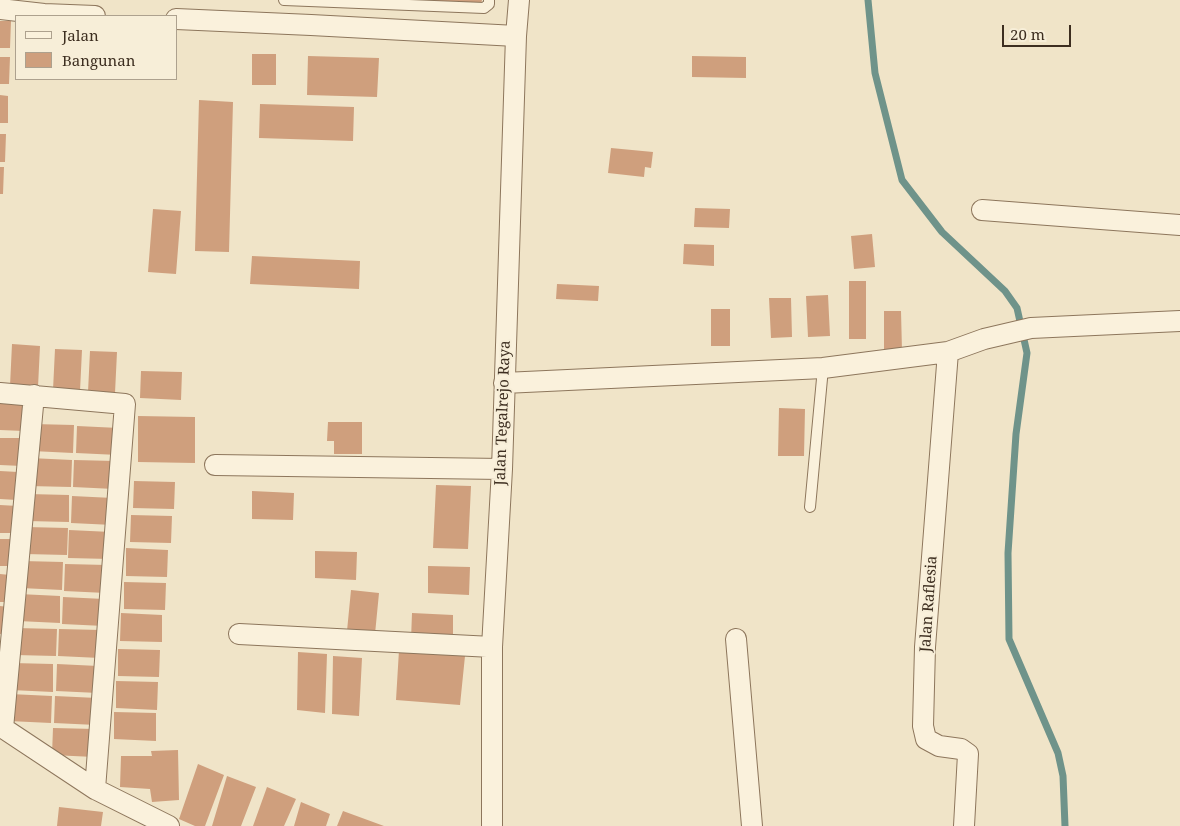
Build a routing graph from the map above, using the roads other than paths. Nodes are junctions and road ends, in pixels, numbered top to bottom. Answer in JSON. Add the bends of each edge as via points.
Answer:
{"nodes":[{"id":1,"x":284,"y":0,"type":"edge"},
{"id":2,"x":489,"y":0,"type":"edge"},
{"id":3,"x":519,"y":0,"type":"edge"},
{"id":4,"x":0,"y":9,"type":"edge"},
{"id":5,"x":70,"y":15,"type":"edge"},
{"id":6,"x":178,"y":19,"type":"edge"},
{"id":7,"x":516,"y":36,"type":"junction"},
{"id":8,"x":982,"y":210,"type":"dead end"},
{"id":9,"x":1180,"y":225,"type":"edge"},
{"id":10,"x":1180,"y":321,"type":"edge"},
{"id":11,"x":948,"y":352,"type":"junction"},
{"id":12,"x":822,"y":368,"type":"junction"},
{"id":13,"x":504,"y":383,"type":"junction"},
{"id":14,"x":0,"y":393,"type":"edge"},
{"id":15,"x":34,"y":395,"type":"junction"},
{"id":16,"x":215,"y":465,"type":"dead end"},
{"id":17,"x":502,"y":469,"type":"junction"},
{"id":18,"x":810,"y":507,"type":"dead end"},
{"id":19,"x":239,"y":634,"type":"dead end"},
{"id":20,"x":736,"y":640,"type":"dead end"},
{"id":21,"x":492,"y":647,"type":"junction"},
{"id":22,"x":1,"y":727,"type":"edge"},
{"id":23,"x":95,"y":789,"type":"junction"},
{"id":24,"x":169,"y":826,"type":"edge"},
{"id":25,"x":492,"y":826,"type":"edge"},
{"id":26,"x":752,"y":826,"type":"edge"},
{"id":27,"x":964,"y":826,"type":"edge"}],
"edges":[{"from":1,"to":2,"type":"lane","via":[[484,8]]},
{"from":3,"to":7,"type":"street","name":"Jalan Tegalrejo Raya"},
{"from":4,"to":5,"type":"street"},
{"from":6,"to":7,"type":"street"},
{"from":7,"to":13,"type":"street","name":"Jalan Tegalrejo Raya"},
{"from":8,"to":9,"type":"street"},
{"from":10,"to":11,"type":"street","via":[[1021,330]]},
{"from":11,"to":12,"type":"street"},
{"from":11,"to":27,"type":"street","name":"Jalan Raflesia","via":[[925,647],[924,726],[926,739],[968,754]]},
{"from":12,"to":13,"type":"street"},
{"from":12,"to":18,"type":"lane"},
{"from":13,"to":17,"type":"street","name":"Jalan Tegalrejo Raya"},
{"from":14,"to":15,"type":"street"},
{"from":15,"to":22,"type":"street"},
{"from":15,"to":23,"type":"street","via":[[122,403],[126,407]]},
{"from":16,"to":17,"type":"street"},
{"from":17,"to":21,"type":"street","name":"Jalan Tegalrejo Raya"},
{"from":19,"to":21,"type":"street"},
{"from":20,"to":26,"type":"street"},
{"from":21,"to":25,"type":"street","name":"Jalan Tegalrejo Raya"},
{"from":22,"to":23,"type":"street"},
{"from":23,"to":24,"type":"street"}]}
